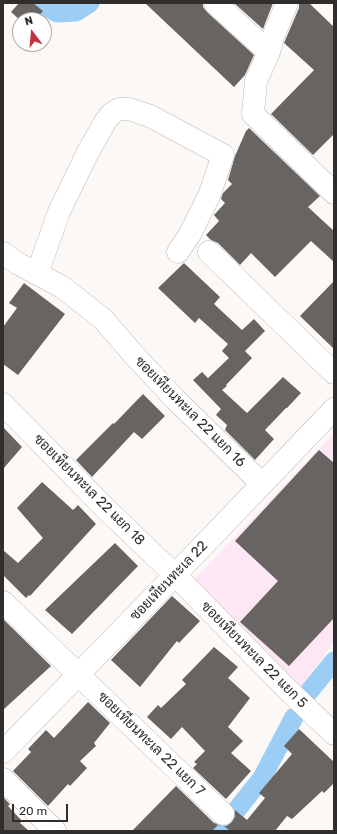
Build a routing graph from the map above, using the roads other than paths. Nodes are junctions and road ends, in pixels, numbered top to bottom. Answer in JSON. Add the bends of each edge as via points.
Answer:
{"nodes":[{"id":1,"x":215,"y":3,"type":"edge"},
{"id":2,"x":287,"y":3,"type":"edge"},
{"id":3,"x":269,"y":52,"type":"junction"},
{"id":4,"x":334,"y":193,"type":"edge"},
{"id":5,"x":178,"y":252,"type":"dead end"},
{"id":6,"x":209,"y":252,"type":"dead end"},
{"id":7,"x":3,"y":253,"type":"edge"},
{"id":8,"x":37,"y":274,"type":"junction"},
{"id":9,"x":334,"y":373,"type":"edge"},
{"id":10,"x":3,"y":404,"type":"edge"},
{"id":11,"x":334,"y":409,"type":"edge"},
{"id":12,"x":262,"y":484,"type":"junction"},
{"id":13,"x":175,"y":575,"type":"junction"},
{"id":14,"x":3,"y":602,"type":"edge"},
{"id":15,"x":78,"y":674,"type":"junction"},
{"id":16,"x":334,"y":734,"type":"edge"},
{"id":17,"x":3,"y":752,"type":"edge"},
{"id":18,"x":3,"y":779,"type":"edge"},
{"id":19,"x":223,"y":814,"type":"dead end"},
{"id":20,"x":55,"y":831,"type":"edge"}],
"edges":[{"from":1,"to":3,"type":"street"},
{"from":2,"to":3,"type":"street"},
{"from":3,"to":4,"type":"street","via":[[256,81],[253,114]]},
{"from":5,"to":8,"type":"street","via":[[209,196],[223,156],[150,116],[129,109],[119,109],[105,122],[87,154],[59,212]]},
{"from":6,"to":9,"type":"street"},
{"from":7,"to":8,"type":"street","name":"ซอยเทียนทะเล 22 แยก 16"},
{"from":8,"to":12,"type":"street","name":"ซอยเทียนทะเล 22 แยก 16","via":[[62,287],[103,319],[175,399]]},
{"from":10,"to":13,"type":"street","name":"ซอยเทียนทะเล 22 แยก 18","via":[[104,508]]},
{"from":11,"to":12,"type":"street","name":"ซอยเทียนทะเล 22"},
{"from":12,"to":13,"type":"street","name":"ซอยเทียนทะเล 22"},
{"from":13,"to":15,"type":"street","name":"ซอยเทียนทะเล 22"},
{"from":13,"to":16,"type":"street","name":"ซอยเทียนทะเล 22 แยก 5"},
{"from":14,"to":15,"type":"street","name":"ซอยเทียนทะเล 22 แยก 7"},
{"from":15,"to":17,"type":"street","name":"ซอยเทียนทะเล 22"},
{"from":15,"to":19,"type":"street","name":"ซอยเทียนทะเล 22 แยก 7"},
{"from":18,"to":20,"type":"street"}]}
